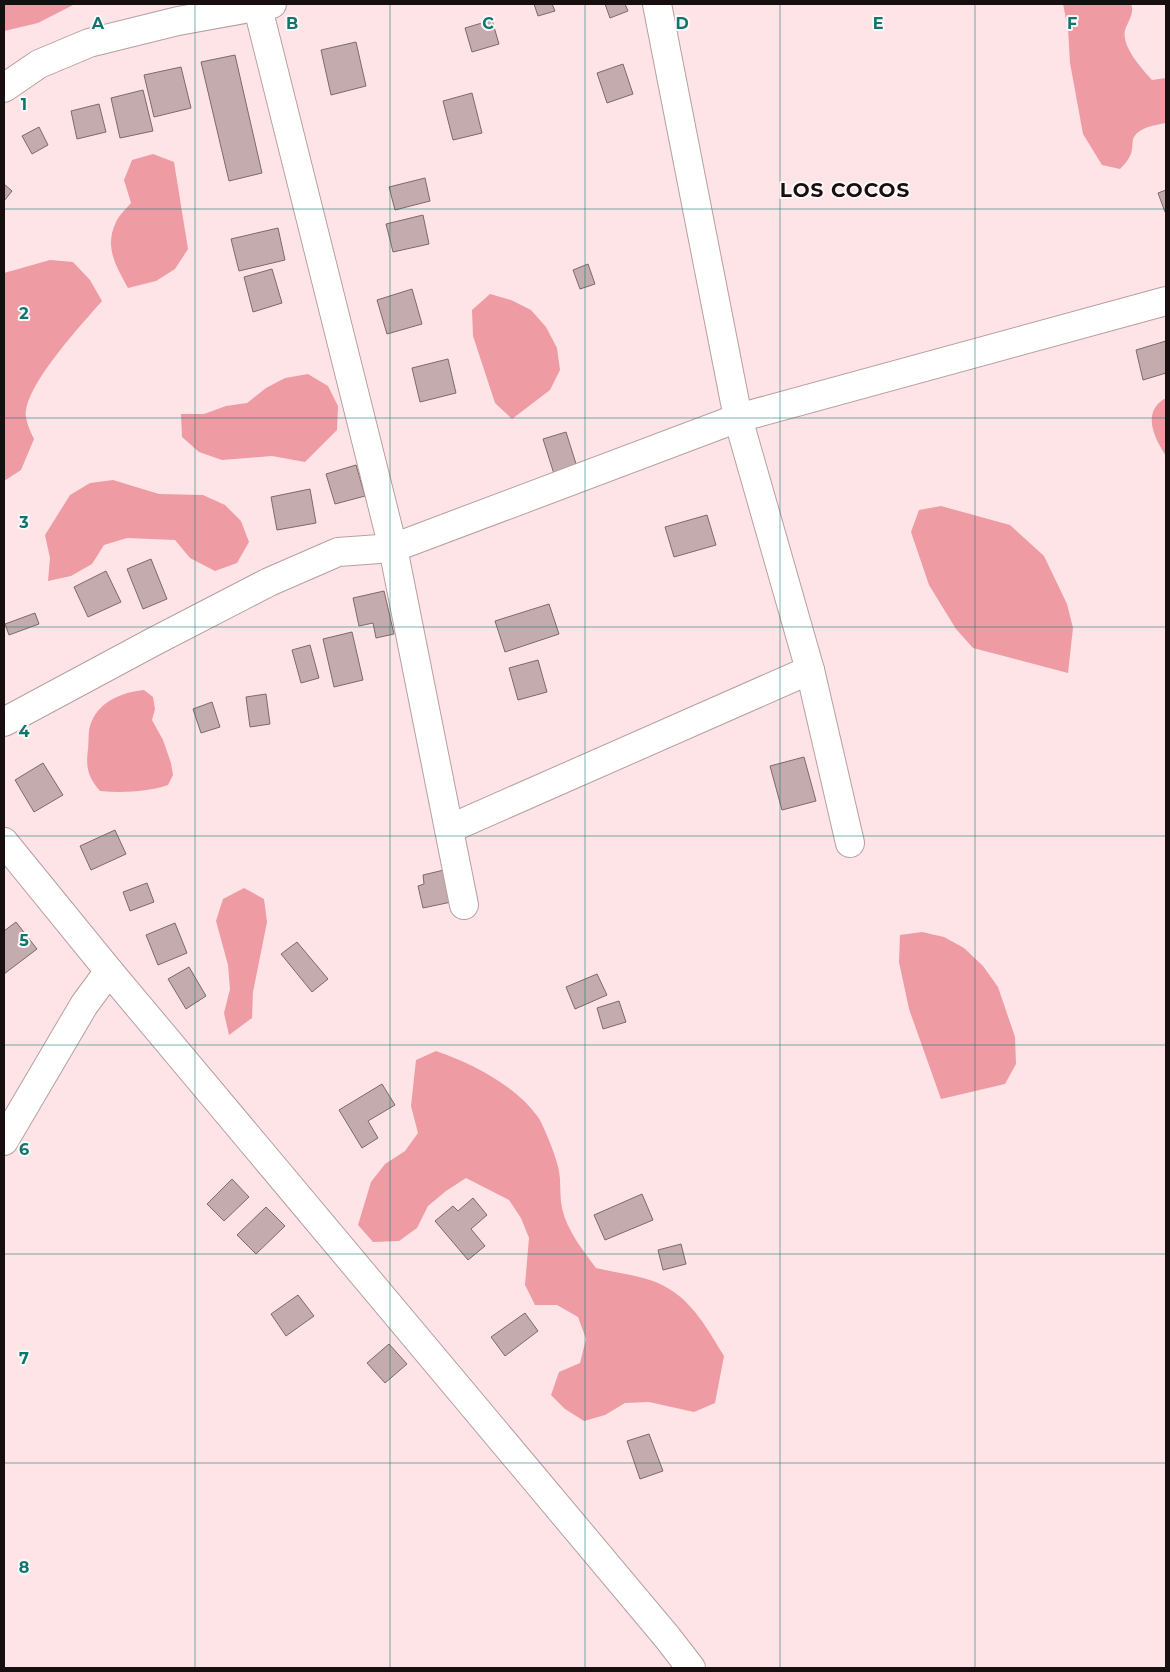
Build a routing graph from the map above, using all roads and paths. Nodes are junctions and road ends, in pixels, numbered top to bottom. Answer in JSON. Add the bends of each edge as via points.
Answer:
{"nodes":[{"id":1,"x":657,"y":4,"type":"edge"},
{"id":2,"x":262,"y":5,"type":"edge"},
{"id":3,"x":4,"y":88,"type":"edge"},
{"id":4,"x":1166,"y":301,"type":"edge"},
{"id":5,"x":738,"y":418,"type":"junction"},
{"id":6,"x":393,"y":548,"type":"junction"},
{"id":7,"x":810,"y":670,"type":"junction"},
{"id":8,"x":4,"y":722,"type":"edge"},
{"id":9,"x":449,"y":829,"type":"junction"},
{"id":10,"x":4,"y":842,"type":"edge"},
{"id":11,"x":850,"y":844,"type":"dead end"},
{"id":12,"x":464,"y":905,"type":"dead end"},
{"id":13,"x":109,"y":970,"type":"junction"},
{"id":14,"x":4,"y":1141,"type":"edge"},
{"id":15,"x":691,"y":1668,"type":"edge"}],
"edges":[{"from":1,"to":5,"type":"street"},
{"from":2,"to":3,"type":"street","via":[[90,43],[39,64]]},
{"from":2,"to":6,"type":"street"},
{"from":4,"to":5,"type":"street"},
{"from":5,"to":6,"type":"street"},
{"from":5,"to":7,"type":"street"},
{"from":6,"to":8,"type":"street","via":[[338,552],[269,582]]},
{"from":6,"to":9,"type":"street"},
{"from":7,"to":9,"type":"street"},
{"from":7,"to":11,"type":"street"},
{"from":9,"to":12,"type":"street"},
{"from":10,"to":13,"type":"street"},
{"from":13,"to":14,"type":"street","via":[[84,1005]]},
{"from":13,"to":15,"type":"street"}]}
